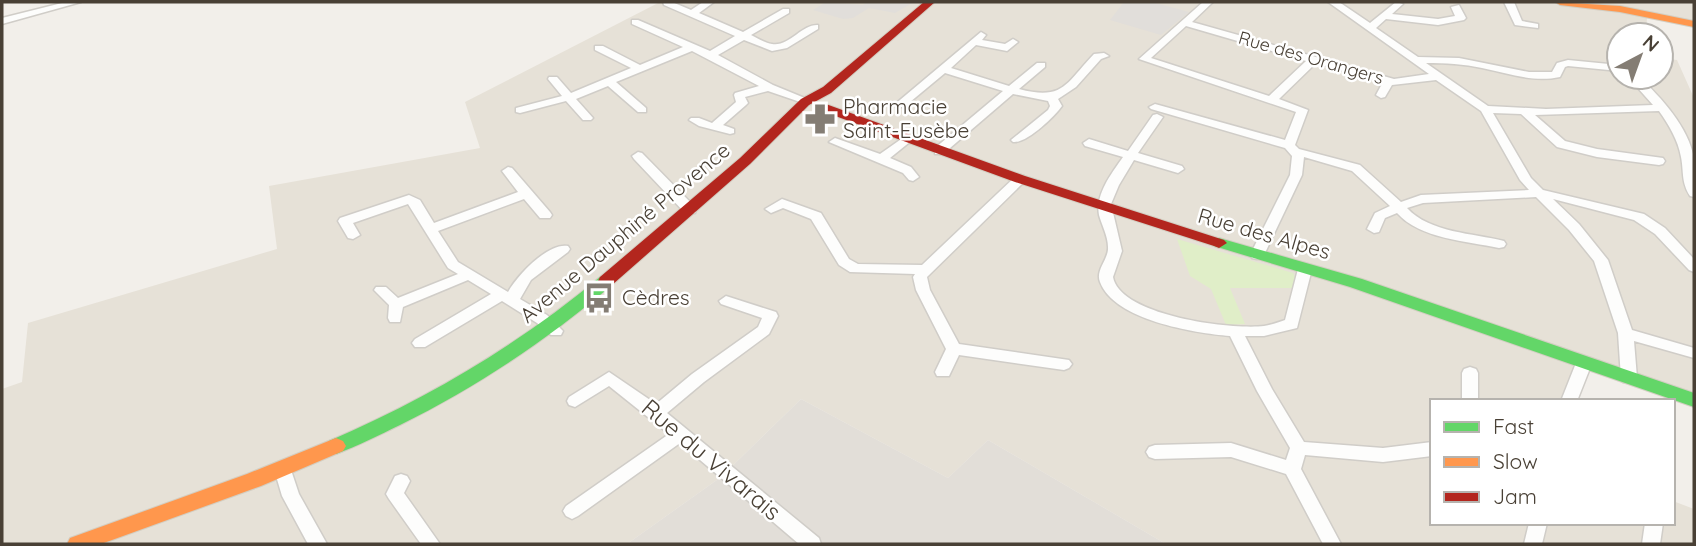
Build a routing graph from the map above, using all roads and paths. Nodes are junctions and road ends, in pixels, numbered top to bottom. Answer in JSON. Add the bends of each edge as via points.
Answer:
{"nodes":[{"id":1,"x":76,"y":2,"type":"edge"},
{"id":2,"x":709,"y":2,"type":"edge"},
{"id":3,"x":1208,"y":2,"type":"edge"},
{"id":4,"x":1333,"y":2,"type":"edge"},
{"id":5,"x":1509,"y":2,"type":"edge"},
{"id":6,"x":1560,"y":2,"type":"edge"},
{"id":7,"x":667,"y":4,"type":"dead end"},
{"id":8,"x":1398,"y":5,"type":"dead end"},
{"id":9,"x":925,"y":6,"type":"edge"},
{"id":10,"x":1456,"y":8,"type":"dead end"},
{"id":11,"x":786,"y":11,"type":"dead end"},
{"id":12,"x":692,"y":13,"type":"junction"},
{"id":13,"x":1384,"y":16,"type":"junction"},
{"id":14,"x":2,"y":21,"type":"edge"},
{"id":15,"x":635,"y":22,"type":"dead end"},
{"id":16,"x":1185,"y":23,"type":"junction"},
{"id":17,"x":1694,"y":24,"type":"edge"},
{"id":18,"x":1535,"y":26,"type":"dead end"},
{"id":19,"x":815,"y":27,"type":"dead end"},
{"id":20,"x":1370,"y":27,"type":"junction"},
{"id":21,"x":744,"y":37,"type":"junction"},
{"id":22,"x":1013,"y":42,"type":"dead end"},
{"id":23,"x":692,"y":47,"type":"junction"},
{"id":24,"x":599,"y":48,"type":"dead end"},
{"id":25,"x":710,"y":55,"type":"junction"},
{"id":26,"x":1104,"y":56,"type":"dead end"},
{"id":27,"x":1313,"y":60,"type":"junction"},
{"id":28,"x":1416,"y":60,"type":"junction"},
{"id":29,"x":1041,"y":65,"type":"dead end"},
{"id":30,"x":1605,"y":67,"type":"edge"},
{"id":31,"x":640,"y":69,"type":"junction"},
{"id":32,"x":943,"y":69,"type":"junction"},
{"id":33,"x":1438,"y":76,"type":"junction"},
{"id":34,"x":553,"y":79,"type":"dead end"},
{"id":35,"x":1389,"y":80,"type":"junction"},
{"id":36,"x":609,"y":81,"type":"junction"},
{"id":37,"x":769,"y":87,"type":"junction"},
{"id":38,"x":1011,"y":90,"type":"junction"},
{"id":39,"x":1648,"y":91,"type":"edge"},
{"id":40,"x":1381,"y":95,"type":"dead end"},
{"id":41,"x":568,"y":97,"type":"junction"},
{"id":42,"x":1052,"y":98,"type":"junction"},
{"id":43,"x":1271,"y":100,"type":"junction"},
{"id":44,"x":814,"y":104,"type":"junction"},
{"id":45,"x":900,"y":104,"type":"dead end"},
{"id":46,"x":1662,"y":107,"type":"junction"},
{"id":47,"x":1485,"y":109,"type":"junction"},
{"id":48,"x":520,"y":110,"type":"dead end"},
{"id":49,"x":642,"y":110,"type":"dead end"},
{"id":50,"x":1525,"y":112,"type":"junction"},
{"id":51,"x":587,"y":118,"type":"dead end"},
{"id":52,"x":695,"y":120,"type":"dead end"},
{"id":53,"x":716,"y":125,"type":"junction"},
{"id":54,"x":730,"y":131,"type":"dead end"},
{"id":55,"x":907,"y":139,"type":"junction"},
{"id":56,"x":1017,"y":140,"type":"dead end"},
{"id":57,"x":835,"y":142,"type":"dead end"},
{"id":58,"x":1089,"y":143,"type":"dead end"},
{"id":59,"x":1292,"y":148,"type":"junction"},
{"id":60,"x":939,"y":151,"type":"junction"},
{"id":61,"x":638,"y":156,"type":"dead end"},
{"id":62,"x":1129,"y":157,"type":"junction"},
{"id":63,"x":882,"y":159,"type":"junction"},
{"id":64,"x":1659,"y":161,"type":"dead end"},
{"id":65,"x":1178,"y":169,"type":"dead end"},
{"id":66,"x":508,"y":171,"type":"dead end"},
{"id":67,"x":913,"y":177,"type":"dead end"},
{"id":68,"x":1020,"y":179,"type":"junction"},
{"id":69,"x":1540,"y":193,"type":"junction"},
{"id":70,"x":1694,"y":193,"type":"edge"},
{"id":71,"x":526,"y":194,"type":"junction"},
{"id":72,"x":1105,"y":206,"type":"junction"},
{"id":73,"x":1399,"y":206,"type":"junction"},
{"id":74,"x":771,"y":209,"type":"dead end"},
{"id":75,"x":690,"y":210,"type":"junction"},
{"id":76,"x":545,"y":215,"type":"dead end"},
{"id":77,"x":430,"y":229,"type":"junction"},
{"id":78,"x":1374,"y":229,"type":"dead end"},
{"id":79,"x":352,"y":235,"type":"dead end"},
{"id":80,"x":1499,"y":244,"type":"dead end"},
{"id":81,"x":563,"y":249,"type":"dead end"},
{"id":82,"x":1257,"y":255,"type":"junction"},
{"id":83,"x":1694,"y":267,"type":"edge"},
{"id":84,"x":1305,"y":269,"type":"junction"},
{"id":85,"x":925,"y":270,"type":"junction"},
{"id":86,"x":466,"y":276,"type":"junction"},
{"id":87,"x":381,"y":290,"type":"dead end"},
{"id":88,"x":507,"y":298,"type":"junction"},
{"id":89,"x":726,"y":301,"type":"dead end"},
{"id":90,"x":553,"y":328,"type":"junction"},
{"id":91,"x":1236,"y":331,"type":"junction"},
{"id":92,"x":1626,"y":332,"type":"junction"},
{"id":93,"x":420,"y":343,"type":"dead end"},
{"id":94,"x":954,"y":349,"type":"junction"},
{"id":95,"x":1694,"y":353,"type":"edge"},
{"id":96,"x":1584,"y":363,"type":"junction"},
{"id":97,"x":1065,"y":364,"type":"dead end"},
{"id":98,"x":943,"y":372,"type":"dead end"},
{"id":99,"x":1470,"y":373,"type":"dead end"},
{"id":100,"x":1629,"y":377,"type":"junction"},
{"id":101,"x":1470,"y":399,"type":"edge"},
{"id":102,"x":1570,"y":399,"type":"edge"},
{"id":103,"x":1694,"y":400,"type":"edge"},
{"id":104,"x":575,"y":401,"type":"dead end"},
{"id":105,"x":657,"y":413,"type":"junction"},
{"id":106,"x":681,"y":434,"type":"junction"},
{"id":107,"x":1299,"y":448,"type":"junction"},
{"id":108,"x":1430,"y":449,"type":"edge"},
{"id":109,"x":1155,"y":452,"type":"dead end"},
{"id":110,"x":1292,"y":469,"type":"junction"},
{"id":111,"x":284,"y":473,"type":"junction"},
{"id":112,"x":401,"y":481,"type":"dead end"},
{"id":113,"x":572,"y":511,"type":"dead end"},
{"id":114,"x":1538,"y":525,"type":"edge"},
{"id":115,"x":1654,"y":525,"type":"edge"},
{"id":116,"x":77,"y":544,"type":"edge"},
{"id":117,"x":103,"y":544,"type":"edge"},
{"id":118,"x":318,"y":544,"type":"edge"},
{"id":119,"x":431,"y":544,"type":"edge"},
{"id":120,"x":810,"y":544,"type":"edge"},
{"id":121,"x":1332,"y":544,"type":"edge"},
{"id":122,"x":1533,"y":544,"type":"edge"},
{"id":123,"x":1651,"y":544,"type":"edge"}],
"edges":[{"from":1,"to":14,"type":"street"},
{"from":2,"to":12,"type":"street"},
{"from":3,"to":16,"type":"street"},
{"from":4,"to":20,"type":"street"},
{"from":5,"to":18,"type":"street","via":[[1518,23]]},
{"from":6,"to":17,"type":"main road"},
{"from":7,"to":12,"type":"street"},
{"from":8,"to":13,"type":"street"},
{"from":9,"to":44,"type":"main road","name":"Avenue Dauphiné Provence"},
{"from":10,"to":13,"type":"street","via":[[1461,18],[1438,22]]},
{"from":11,"to":21,"type":"street"},
{"from":12,"to":21,"type":"street"},
{"from":13,"to":20,"type":"street"},
{"from":15,"to":23,"type":"street"},
{"from":16,"to":27,"type":"street","name":"Rue des Orangers"},
{"from":16,"to":43,"type":"street","via":[[1144,59]]},
{"from":19,"to":21,"type":"street","via":[[772,48]]},
{"from":20,"to":28,"type":"street"},
{"from":21,"to":25,"type":"street"},
{"from":22,"to":32,"type":"street","via":[[1007,48],[978,38]]},
{"from":23,"to":25,"type":"street"},
{"from":23,"to":31,"type":"street"},
{"from":24,"to":31,"type":"street"},
{"from":25,"to":37,"type":"street"},
{"from":26,"to":42,"type":"street","via":[[1098,56]]},
{"from":27,"to":35,"type":"street","name":"Rue des Orangers"},
{"from":27,"to":43,"type":"street"},
{"from":28,"to":30,"type":"street","via":[[1550,76],[1568,63]]},
{"from":28,"to":33,"type":"street"},
{"from":29,"to":38,"type":"street"},
{"from":31,"to":36,"type":"street"},
{"from":32,"to":38,"type":"street"},
{"from":32,"to":45,"type":"street"},
{"from":33,"to":35,"type":"street","name":"Rue des Orangers"},
{"from":33,"to":47,"type":"street"},
{"from":34,"to":41,"type":"street"},
{"from":35,"to":40,"type":"street"},
{"from":36,"to":41,"type":"street"},
{"from":36,"to":49,"type":"street"},
{"from":37,"to":44,"type":"street"},
{"from":37,"to":53,"type":"street","via":[[739,95],[742,103]]},
{"from":38,"to":42,"type":"street"},
{"from":38,"to":60,"type":"street"},
{"from":39,"to":46,"type":"street"},
{"from":41,"to":48,"type":"street"},
{"from":41,"to":51,"type":"street"},
{"from":42,"to":56,"type":"street","via":[[1056,106],[1052,112]]},
{"from":43,"to":59,"type":"street","via":[[1302,110]]},
{"from":44,"to":55,"type":"main road","name":"Rue des Alpes"},
{"from":44,"to":75,"type":"main road","name":"Avenue Dauphiné Provence"},
{"from":44,"to":90,"type":"main road","name":"Avenue Dauphiné Provence"},
{"from":46,"to":50,"type":"street"},
{"from":46,"to":70,"type":"street","via":[[1687,153],[1686,177]]},
{"from":47,"to":50,"type":"street"},
{"from":47,"to":69,"type":"street","via":[[1516,167]]},
{"from":50,"to":64,"type":"street","via":[[1561,144]]},
{"from":52,"to":53,"type":"street","via":[[703,126]]},
{"from":53,"to":54,"type":"street"},
{"from":55,"to":60,"type":"main road","name":"Rue des Alpes"},
{"from":55,"to":63,"type":"street"},
{"from":57,"to":63,"type":"street"},
{"from":58,"to":62,"type":"street"},
{"from":59,"to":62,"type":"street","via":[[1156,112]]},
{"from":59,"to":73,"type":"street","via":[[1356,168]]},
{"from":59,"to":82,"type":"street","via":[[1298,155],[1296,175]]},
{"from":60,"to":68,"type":"main road","name":"Rue des Alpes"},
{"from":61,"to":75,"type":"street"},
{"from":62,"to":65,"type":"street"},
{"from":62,"to":72,"type":"street"},
{"from":63,"to":67,"type":"street"},
{"from":66,"to":71,"type":"street"},
{"from":68,"to":72,"type":"main road","name":"Rue des Alpes"},
{"from":68,"to":85,"type":"street"},
{"from":69,"to":73,"type":"street","via":[[1421,199]]},
{"from":69,"to":83,"type":"street","via":[[1639,217],[1660,231]]},
{"from":69,"to":92,"type":"street","via":[[1601,260]]},
{"from":71,"to":76,"type":"street"},
{"from":71,"to":77,"type":"street"},
{"from":72,"to":82,"type":"main road","name":"Rue des Alpes"},
{"from":72,"to":91,"type":"street","via":[[1116,247],[1105,275],[1113,294],[1166,320],[1201,330]]},
{"from":73,"to":78,"type":"street","via":[[1380,216]]},
{"from":73,"to":80,"type":"street","via":[[1405,218]]},
{"from":74,"to":85,"type":"street","via":[[782,203],[816,216],[844,262],[855,269]]},
{"from":75,"to":90,"type":"main road","name":"Avenue Dauphiné Provence"},
{"from":77,"to":79,"type":"street","via":[[409,200],[345,221]]},
{"from":77,"to":86,"type":"street","via":[[453,265]]},
{"from":81,"to":88,"type":"street","via":[[528,274]]},
{"from":82,"to":84,"type":"main road","name":"Rue des Alpes"},
{"from":84,"to":91,"type":"street","via":[[1292,324]]},
{"from":84,"to":96,"type":"main road","name":"Rue des Alpes"},
{"from":85,"to":94,"type":"street","via":[[920,276],[923,290]]},
{"from":86,"to":87,"type":"street","via":[[396,311]]},
{"from":86,"to":88,"type":"street"},
{"from":88,"to":90,"type":"street"},
{"from":88,"to":93,"type":"street"},
{"from":89,"to":105,"type":"street","via":[[771,316],[764,330]]},
{"from":90,"to":111,"type":"main road","name":"Avenue Dauphiné Provence","via":[[492,374],[415,419]]},
{"from":91,"to":107,"type":"street"},
{"from":92,"to":95,"type":"street"},
{"from":92,"to":100,"type":"street"},
{"from":94,"to":97,"type":"street"},
{"from":94,"to":98,"type":"street"},
{"from":96,"to":100,"type":"main road","name":"Rue des Alpes"},
{"from":96,"to":102,"type":"street"},
{"from":99,"to":101,"type":"street"},
{"from":100,"to":103,"type":"main road","name":"Rue des Alpes"},
{"from":104,"to":105,"type":"street","name":"Rue du Vivarais","via":[[610,378]]},
{"from":105,"to":106,"type":"street","name":"Rue du Vivarais"},
{"from":106,"to":113,"type":"street"},
{"from":106,"to":120,"type":"street","name":"Rue du Vivarais"},
{"from":107,"to":108,"type":"street","via":[[1383,455]]},
{"from":107,"to":110,"type":"street"},
{"from":109,"to":110,"type":"street","via":[[1231,450]]},
{"from":110,"to":121,"type":"street"},
{"from":111,"to":116,"type":"main road","name":"Avenue Dauphiné Provence"},
{"from":111,"to":117,"type":"main road","name":"Avenue Dauphiné Provence"},
{"from":111,"to":118,"type":"street","via":[[291,496]]},
{"from":112,"to":119,"type":"street","via":[[396,494]]},
{"from":114,"to":122,"type":"street"},
{"from":115,"to":123,"type":"street"}]}
